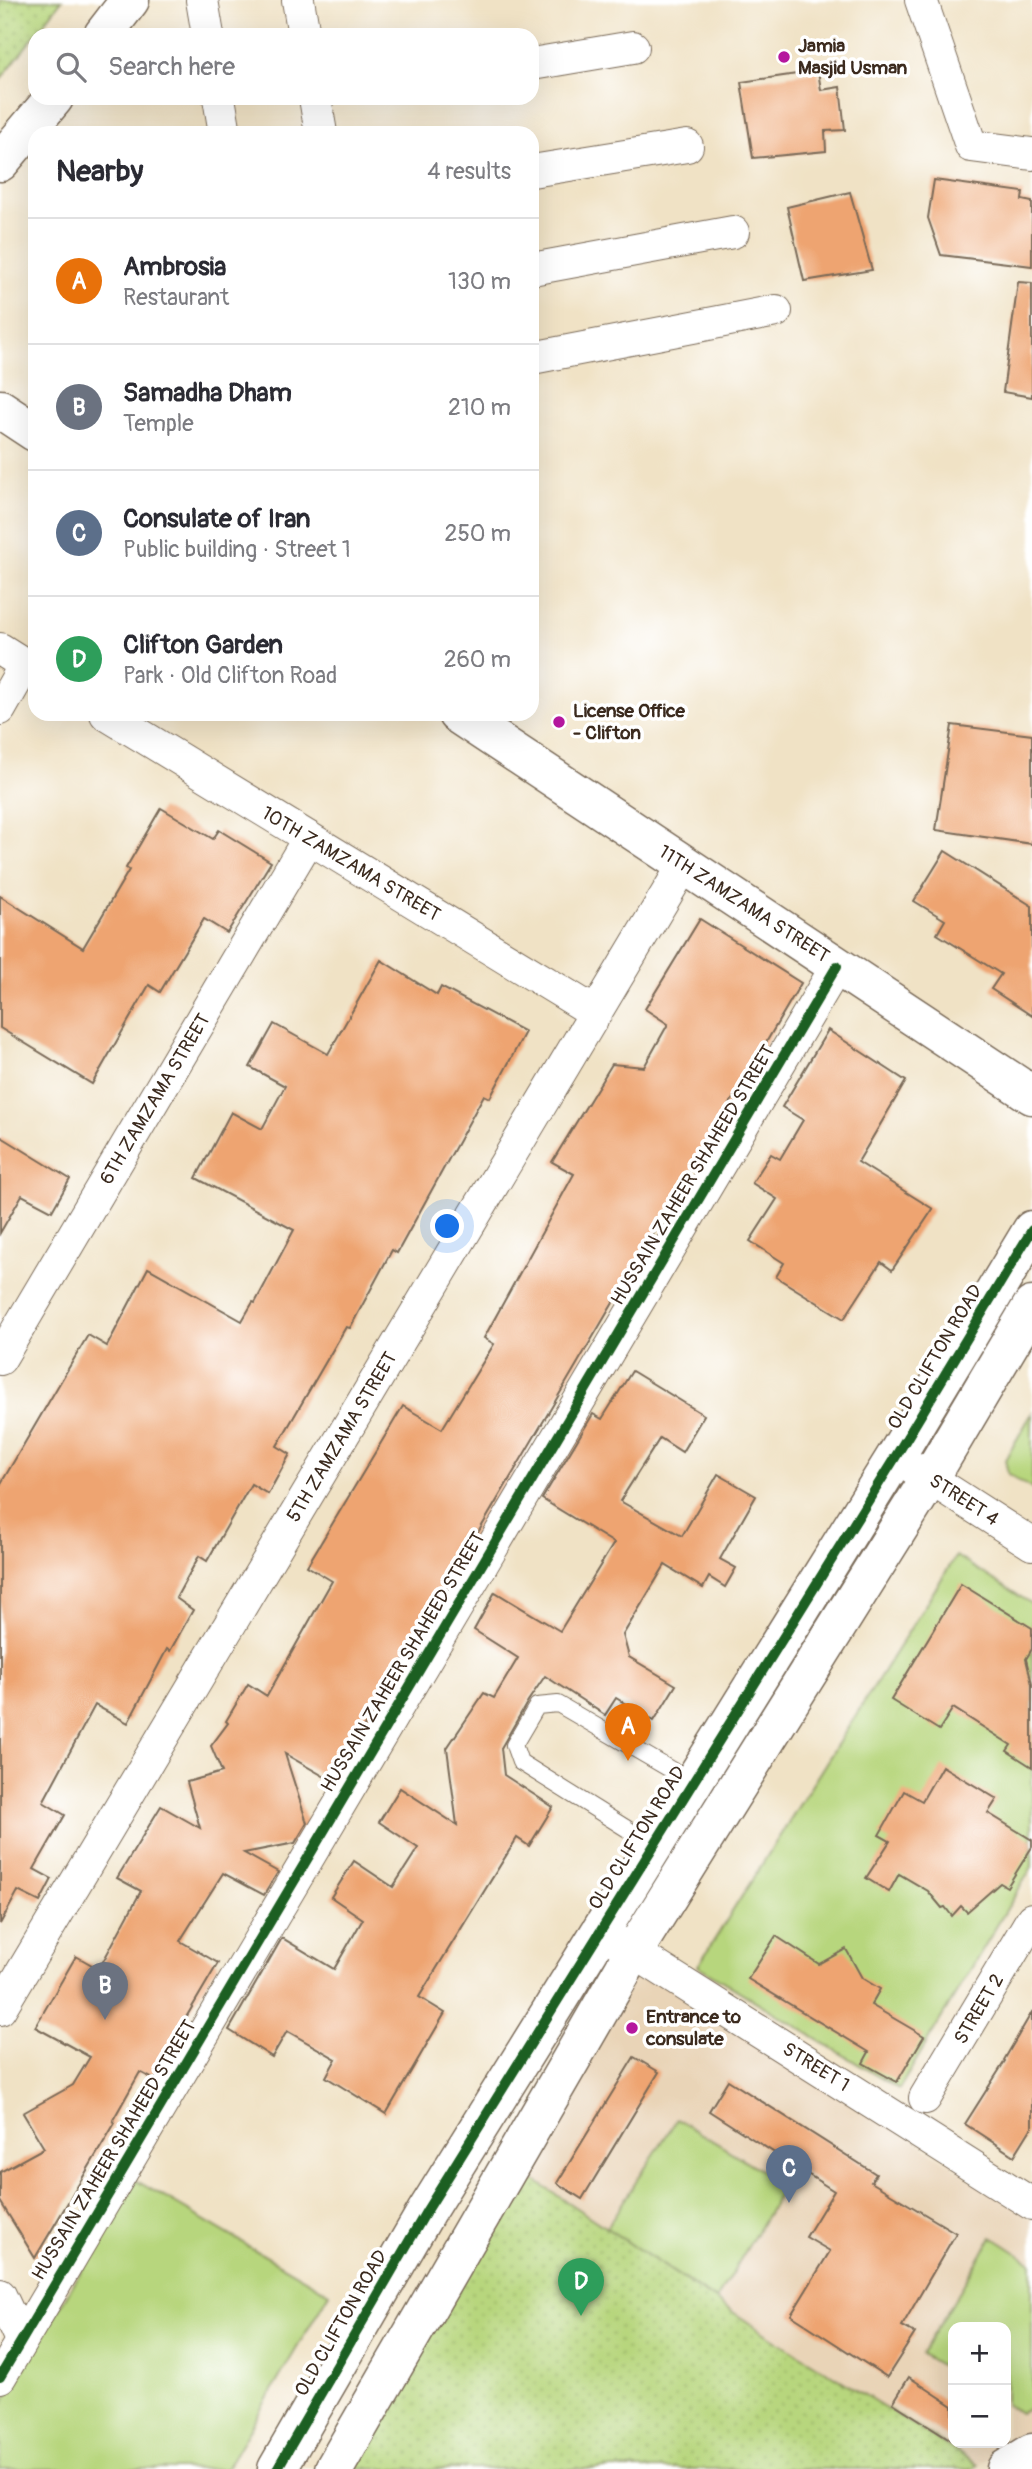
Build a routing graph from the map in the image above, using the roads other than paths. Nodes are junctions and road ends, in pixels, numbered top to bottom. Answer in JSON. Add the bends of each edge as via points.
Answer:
{"nodes":[{"id":1,"x":99,"y":0,"type":"edge"},
{"id":2,"x":130,"y":0,"type":"edge"},
{"id":3,"x":202,"y":0,"type":"edge"},
{"id":4,"x":298,"y":0,"type":"edge"},
{"id":5,"x":921,"y":0,"type":"edge"},
{"id":6,"x":78,"y":28,"type":"edge"},
{"id":7,"x":108,"y":28,"type":"edge"},
{"id":8,"x":207,"y":28,"type":"edge"},
{"id":9,"x":303,"y":28,"type":"edge"},
{"id":10,"x":633,"y":47,"type":"dead end"},
{"id":11,"x":539,"y":63,"type":"edge"},
{"id":12,"x":28,"y":91,"type":"edge"},
{"id":13,"x":48,"y":105,"type":"edge"},
{"id":14,"x":220,"y":105,"type":"edge"},
{"id":15,"x":318,"y":105,"type":"edge"},
{"id":16,"x":0,"y":124,"type":"edge"},
{"id":17,"x":30,"y":126,"type":"edge"},
{"id":18,"x":224,"y":126,"type":"edge"},
{"id":19,"x":320,"y":126,"type":"edge"},
{"id":20,"x":28,"y":129,"type":"edge"},
{"id":21,"x":687,"y":145,"type":"dead end"},
{"id":22,"x":1032,"y":154,"type":"edge"},
{"id":23,"x":0,"y":162,"type":"edge"},
{"id":24,"x":539,"y":170,"type":"edge"},
{"id":25,"x":733,"y":232,"type":"dead end"},
{"id":26,"x":539,"y":269,"type":"edge"},
{"id":27,"x":776,"y":311,"type":"dead end"},
{"id":28,"x":539,"y":357,"type":"edge"},
{"id":29,"x":0,"y":409,"type":"edge"},
{"id":30,"x":28,"y":427,"type":"edge"},
{"id":31,"x":20,"y":662,"type":"edge"},
{"id":32,"x":0,"y":709,"type":"edge"},
{"id":33,"x":117,"y":721,"type":"edge"},
{"id":34,"x":468,"y":721,"type":"edge"},
{"id":35,"x":309,"y":838,"type":"junction"},
{"id":36,"x":684,"y":865,"type":"junction"},
{"id":37,"x":837,"y":966,"type":"junction"},
{"id":38,"x":596,"y":1013,"type":"junction"},
{"id":39,"x":1032,"y":1095,"type":"edge"},
{"id":40,"x":1032,"y":1230,"type":"edge"},
{"id":41,"x":1032,"y":1306,"type":"edge"},
{"id":42,"x":0,"y":1359,"type":"edge"},
{"id":43,"x":896,"y":1456,"type":"junction"},
{"id":44,"x":930,"y":1478,"type":"junction"},
{"id":45,"x":1032,"y":1544,"type":"edge"},
{"id":46,"x":692,"y":1783,"type":"junction"},
{"id":47,"x":653,"y":1845,"type":"junction"},
{"id":48,"x":1032,"y":1919,"type":"edge"},
{"id":49,"x":600,"y":1930,"type":"junction"},
{"id":50,"x":634,"y":1951,"type":"junction"},
{"id":51,"x":0,"y":2009,"type":"edge"},
{"id":52,"x":925,"y":2098,"type":"dead end"},
{"id":53,"x":1032,"y":2204,"type":"edge"},
{"id":54,"x":0,"y":2295,"type":"edge"},
{"id":55,"x":22,"y":2340,"type":"junction"},
{"id":56,"x":0,"y":2377,"type":"edge"},
{"id":57,"x":1032,"y":2453,"type":"edge"},
{"id":58,"x":277,"y":2469,"type":"edge"},
{"id":59,"x":334,"y":2469,"type":"edge"},
{"id":60,"x":1006,"y":2469,"type":"edge"}],
"edges":[{"from":1,"to":6,"type":"street"},
{"from":2,"to":7,"type":"street"},
{"from":3,"to":8,"type":"street"},
{"from":4,"to":9,"type":"street"},
{"from":5,"to":22,"type":"street","via":[[971,146]]},
{"from":10,"to":11,"type":"street"},
{"from":12,"to":16,"type":"street"},
{"from":13,"to":17,"type":"street"},
{"from":14,"to":18,"type":"street"},
{"from":15,"to":19,"type":"street"},
{"from":20,"to":23,"type":"street"},
{"from":21,"to":24,"type":"street"},
{"from":25,"to":26,"type":"street"},
{"from":27,"to":28,"type":"street"},
{"from":29,"to":30,"type":"street"},
{"from":31,"to":32,"type":"street"},
{"from":33,"to":35,"type":"street","name":"10TH ZAMZAMA STREET"},
{"from":34,"to":36,"type":"street","name":"11TH ZAMZAMA STREET"},
{"from":35,"to":38,"type":"street","name":"10TH ZAMZAMA STREET"},
{"from":35,"to":42,"type":"street","name":"6TH ZAMZAMA STREET"},
{"from":36,"to":37,"type":"street","name":"11TH ZAMZAMA STREET"},
{"from":36,"to":38,"type":"street","name":"5TH ZAMZAMA STREET"},
{"from":37,"to":39,"type":"street","name":"11TH ZAMZAMA STREET"},
{"from":37,"to":55,"type":"street","name":"HUSSAIN ZAHEER SHAHEED STREET"},
{"from":38,"to":51,"type":"street","name":"5TH ZAMZAMA STREET"},
{"from":40,"to":43,"type":"street","name":"OLD CLIFTON ROAD"},
{"from":41,"to":44,"type":"street"},
{"from":43,"to":44,"type":"street","name":"STREET 4"},
{"from":43,"to":46,"type":"street","name":"OLD CLIFTON ROAD"},
{"from":44,"to":45,"type":"street","name":"STREET 4"},
{"from":44,"to":50,"type":"street"},
{"from":46,"to":47,"type":"street","name":"OLD CLIFTON ROAD"},
{"from":46,"to":47,"type":"lane","via":[[558,1704],[537,1706],[514,1745],[520,1762]]},
{"from":47,"to":49,"type":"street","name":"OLD CLIFTON ROAD"},
{"from":48,"to":52,"type":"street","name":"STREET 2"},
{"from":49,"to":50,"type":"street","name":"STREET 1"},
{"from":49,"to":58,"type":"street","name":"OLD CLIFTON ROAD","via":[[426,2212]]},
{"from":50,"to":53,"type":"street","name":"STREET 1"},
{"from":50,"to":59,"type":"street"},
{"from":54,"to":55,"type":"street"},
{"from":55,"to":56,"type":"street","name":"HUSSAIN ZAHEER SHAHEED STREET"},
{"from":57,"to":60,"type":"street"}]}
